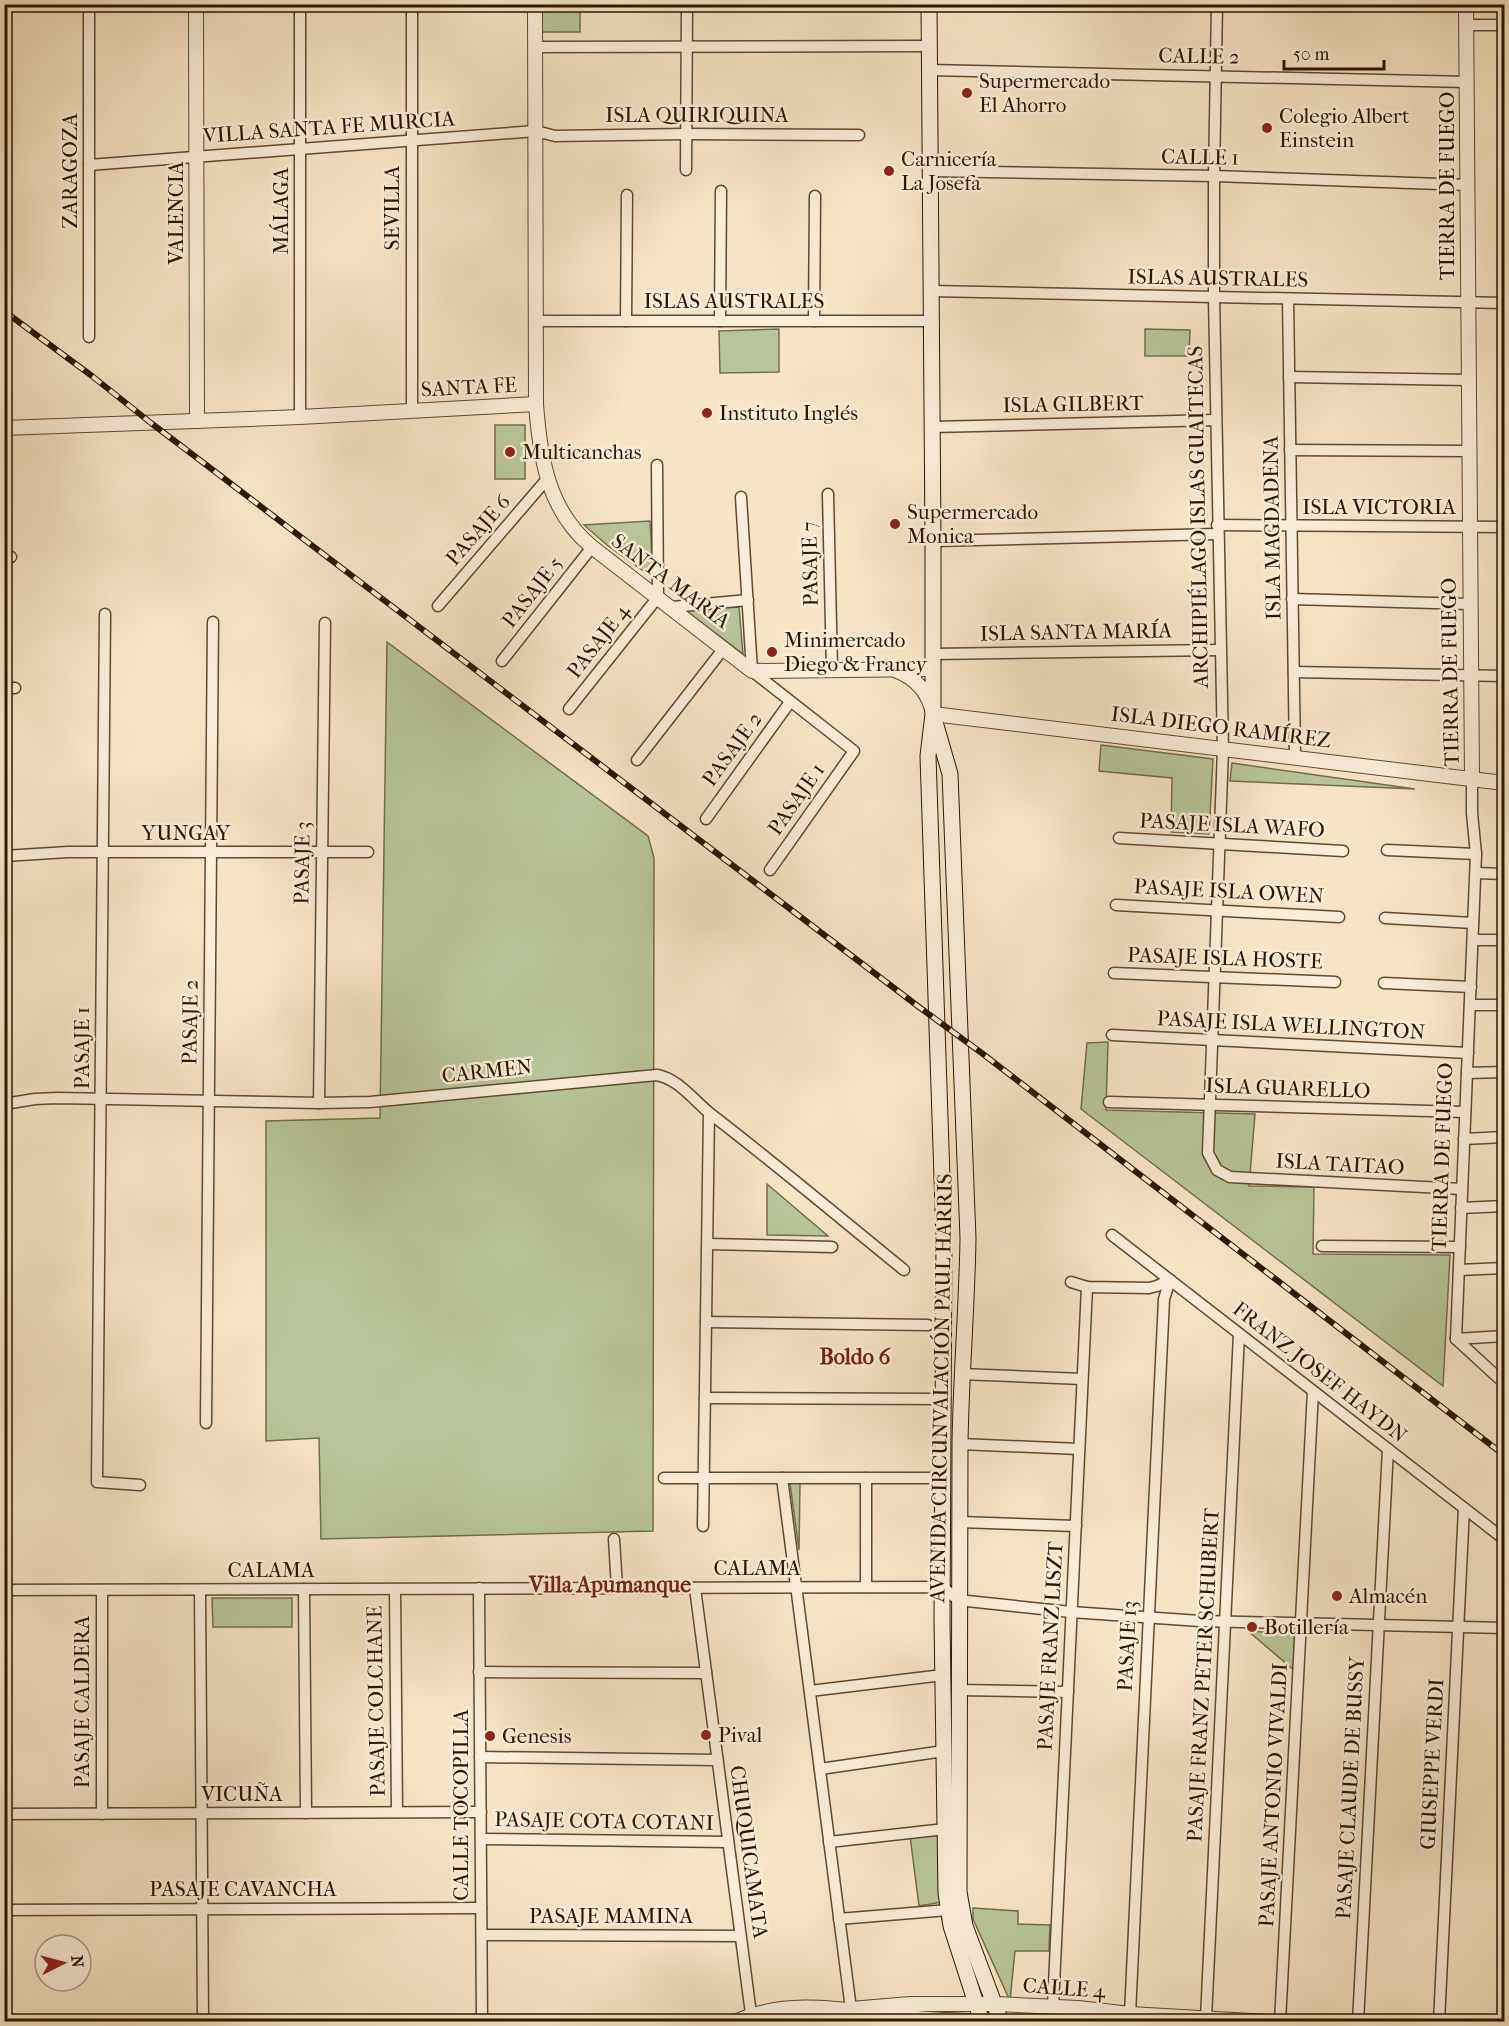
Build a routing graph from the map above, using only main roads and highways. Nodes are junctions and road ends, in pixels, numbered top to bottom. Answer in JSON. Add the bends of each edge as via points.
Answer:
{"nodes":[{"id":1,"x":929,"y":4,"type":"edge"},
{"id":2,"x":933,"y":714,"type":"junction"},
{"id":3,"x":982,"y":2021,"type":"edge"},
{"id":4,"x":1001,"y":2021,"type":"edge"}],
"edges":[{"from":1,"to":2,"type":"main road","name":"AVENIDA CIRCUNVALACIÓN PAUL HARRIS"},
{"from":2,"to":3,"type":"main road","name":"AVENIDA CIRCUNVALACIÓN PAUL HARRIS","via":[[928,756],[945,1238],[943,1675],[948,1910]]},
{"from":2,"to":4,"type":"main road","name":"AVENIDA CIRCUNVALACIÓN PAUL HARRIS","via":[[950,774],[968,1238],[960,1444],[959,1892],[965,1926]]}]}
